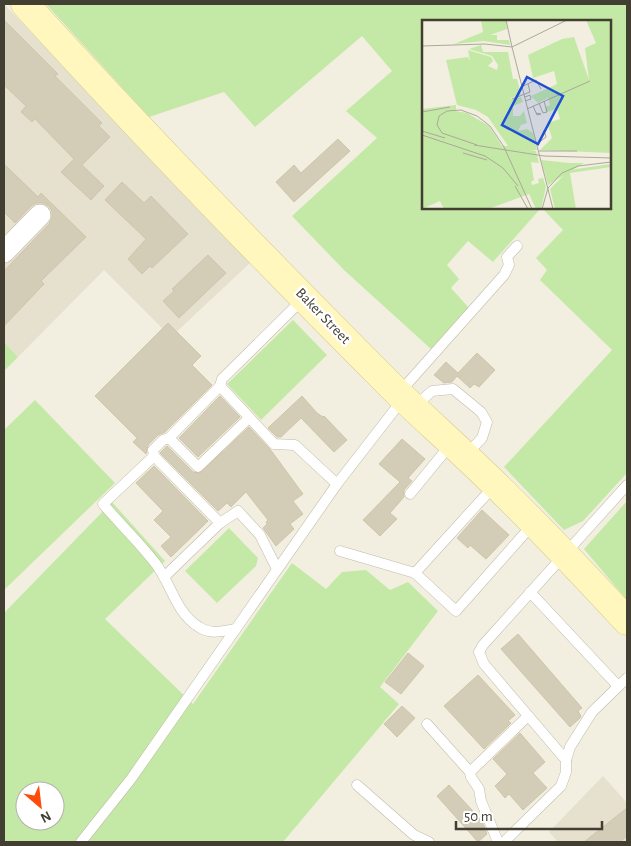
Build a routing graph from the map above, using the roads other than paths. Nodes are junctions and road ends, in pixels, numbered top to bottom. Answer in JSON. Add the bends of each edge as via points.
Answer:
{"nodes":[{"id":1,"x":25,"y":4,"type":"edge"},
{"id":2,"x":40,"y":215,"type":"dead end"},
{"id":3,"x":7,"y":243,"type":"edge"},
{"id":4,"x":517,"y":246,"type":"dead end"},
{"id":5,"x":305,"y":298,"type":"junction"},
{"id":6,"x":220,"y":386,"type":"junction"},
{"id":7,"x":405,"y":399,"type":"junction"},
{"id":8,"x":249,"y":418,"type":"junction"},
{"id":9,"x":169,"y":438,"type":"junction"},
{"id":10,"x":459,"y":450,"type":"junction"},
{"id":11,"x":154,"y":456,"type":"junction"},
{"id":12,"x":337,"y":484,"type":"junction"},
{"id":13,"x":495,"y":485,"type":"junction"},
{"id":14,"x":627,"y":485,"type":"edge"},
{"id":15,"x":410,"y":494,"type":"dead end"},
{"id":16,"x":220,"y":523,"type":"junction"},
{"id":17,"x":534,"y":523,"type":"junction"},
{"id":18,"x":340,"y":551,"type":"dead end"},
{"id":19,"x":565,"y":553,"type":"junction"},
{"id":20,"x":277,"y":569,"type":"junction"},
{"id":21,"x":415,"y":573,"type":"junction"},
{"id":22,"x":164,"y":577,"type":"junction"},
{"id":23,"x":530,"y":592,"type":"junction"},
{"id":24,"x":627,"y":622,"type":"edge"},
{"id":25,"x":236,"y":629,"type":"junction"},
{"id":26,"x":627,"y":678,"type":"edge"},
{"id":27,"x":618,"y":686,"type":"junction"},
{"id":28,"x":528,"y":716,"type":"junction"},
{"id":29,"x":427,"y":724,"type":"dead end"},
{"id":30,"x":566,"y":760,"type":"junction"},
{"id":31,"x":470,"y":772,"type":"junction"},
{"id":32,"x":357,"y":785,"type":"dead end"},
{"id":33,"x":81,"y":842,"type":"edge"},
{"id":34,"x":429,"y":842,"type":"edge"},
{"id":35,"x":498,"y":842,"type":"edge"},
{"id":36,"x":504,"y":842,"type":"edge"}],
"edges":[{"from":1,"to":5,"type":"main road","name":"Baker Street"},
{"from":2,"to":3,"type":"street"},
{"from":4,"to":7,"type":"lane","via":[[507,257],[509,266],[504,275]]},
{"from":5,"to":6,"type":"lane","via":[[222,379]]},
{"from":5,"to":7,"type":"main road","name":"Baker Street"},
{"from":6,"to":8,"type":"lane"},
{"from":6,"to":9,"type":"lane"},
{"from":7,"to":10,"type":"main road","name":"Baker Street"},
{"from":7,"to":10,"type":"lane","via":[[453,389],[481,412],[487,422],[482,438]]},
{"from":7,"to":12,"type":"lane"},
{"from":8,"to":9,"type":"lane","via":[[198,467]]},
{"from":8,"to":12,"type":"lane","via":[[274,444],[295,445]]},
{"from":9,"to":11,"type":"lane","via":[[153,450]]},
{"from":10,"to":13,"type":"main road","name":"Baker Street"},
{"from":10,"to":15,"type":"lane"},
{"from":11,"to":16,"type":"lane"},
{"from":11,"to":22,"type":"lane","via":[[103,504]]},
{"from":12,"to":20,"type":"lane"},
{"from":13,"to":17,"type":"main road","name":"Baker Street"},
{"from":13,"to":21,"type":"lane"},
{"from":14,"to":19,"type":"lane"},
{"from":16,"to":20,"type":"lane","via":[[238,511],[260,535]]},
{"from":16,"to":22,"type":"lane"},
{"from":17,"to":19,"type":"main road","name":"Baker Street"},
{"from":17,"to":21,"type":"lane","via":[[456,611]]},
{"from":18,"to":21,"type":"lane"},
{"from":19,"to":23,"type":"lane"},
{"from":19,"to":24,"type":"main road","name":"Baker Street"},
{"from":20,"to":25,"type":"lane"},
{"from":22,"to":25,"type":"lane","via":[[181,610],[198,627],[214,633]]},
{"from":23,"to":27,"type":"lane"},
{"from":23,"to":28,"type":"lane","via":[[479,652],[484,664]]},
{"from":25,"to":33,"type":"lane","via":[[131,779]]},
{"from":26,"to":27,"type":"lane"},
{"from":27,"to":30,"type":"lane","via":[[592,712]]},
{"from":28,"to":30,"type":"lane"},
{"from":28,"to":31,"type":"lane"},
{"from":29,"to":31,"type":"lane"},
{"from":30,"to":36,"type":"lane","via":[[566,772],[560,786]]},
{"from":31,"to":35,"type":"lane"},
{"from":32,"to":34,"type":"lane","via":[[414,835]]}]}
